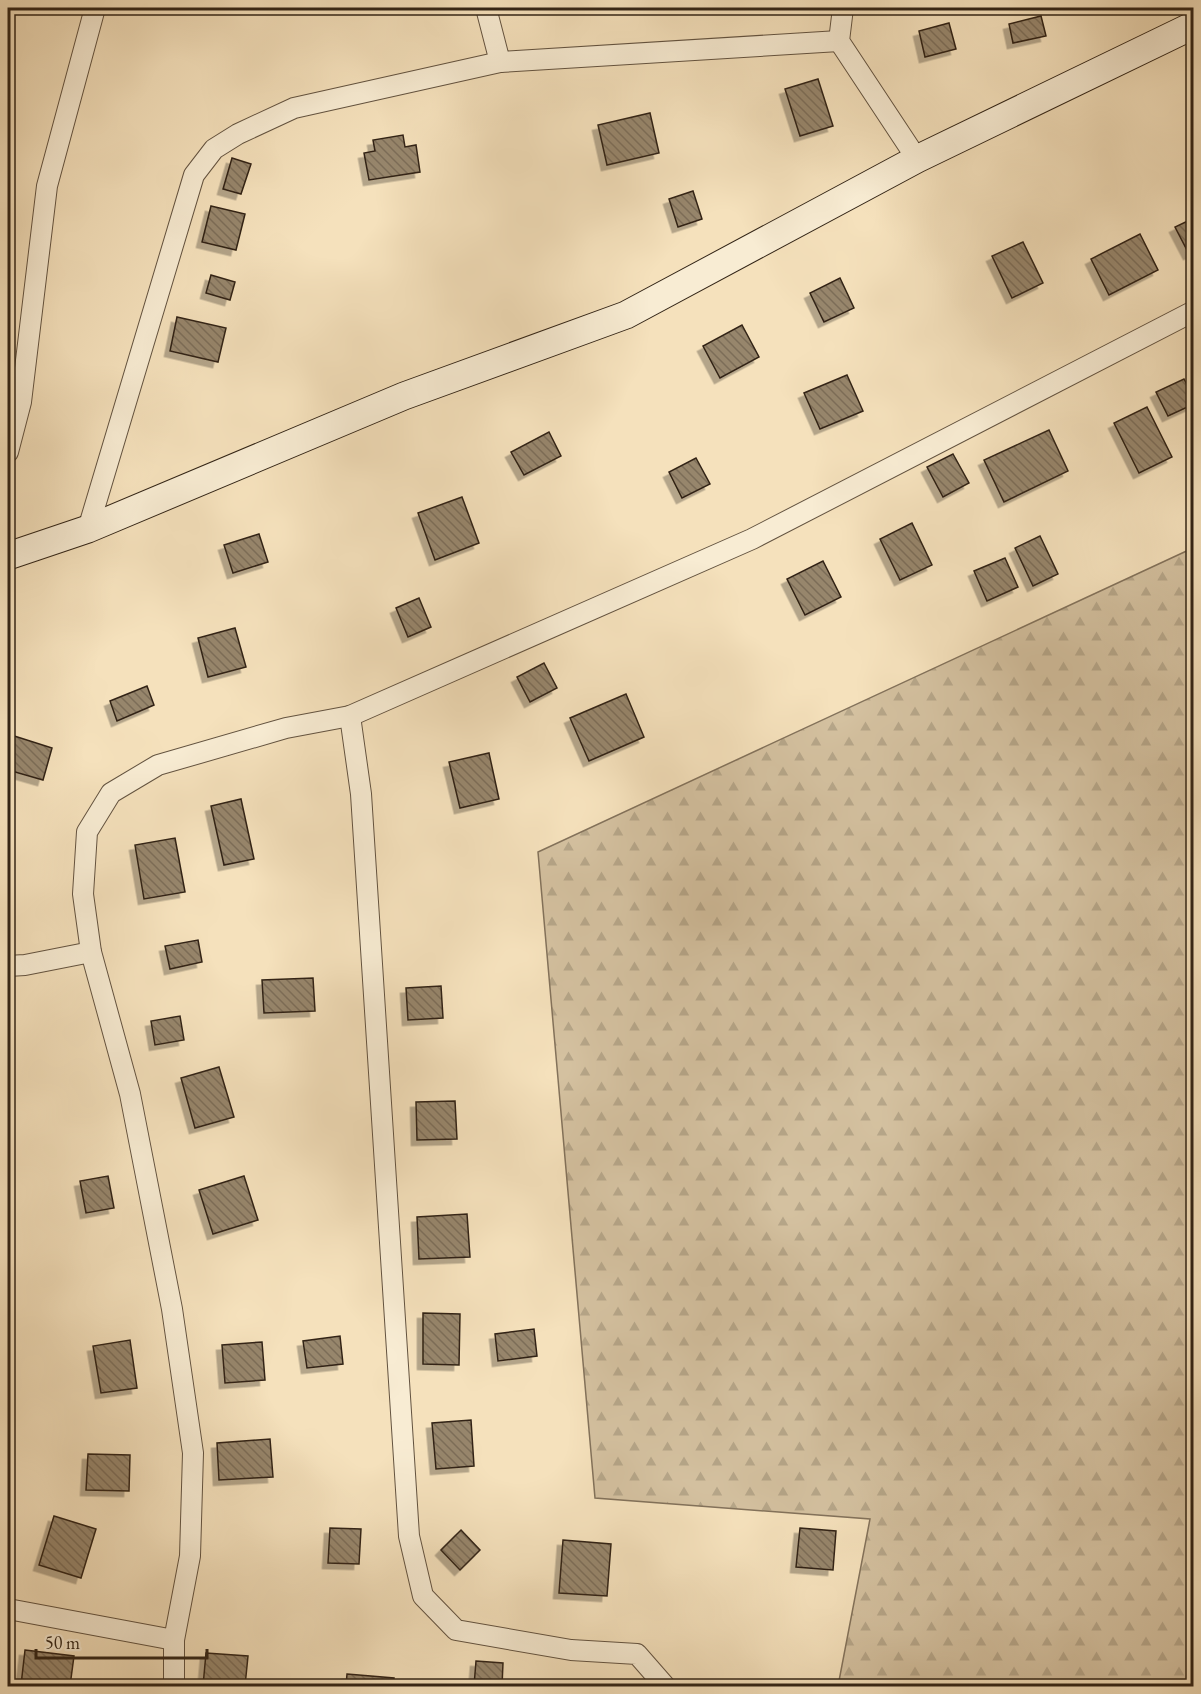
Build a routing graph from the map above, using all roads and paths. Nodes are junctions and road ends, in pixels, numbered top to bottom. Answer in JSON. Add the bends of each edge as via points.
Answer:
{"nodes":[{"id":1,"x":95,"y":8,"type":"edge"},
{"id":2,"x":486,"y":8,"type":"edge"},
{"id":3,"x":843,"y":8,"type":"edge"},
{"id":4,"x":1194,"y":25,"type":"edge"},
{"id":5,"x":838,"y":41,"type":"junction"},
{"id":6,"x":500,"y":62,"type":"junction"},
{"id":7,"x":917,"y":159,"type":"junction"},
{"id":8,"x":1194,"y":311,"type":"edge"},
{"id":9,"x":14,"y":400,"type":"edge"},
{"id":10,"x":8,"y":452,"type":"edge"},
{"id":11,"x":88,"y":529,"type":"junction"},
{"id":12,"x":8,"y":556,"type":"edge"},
{"id":13,"x":350,"y":716,"type":"junction"},
{"id":14,"x":91,"y":952,"type":"junction"},
{"id":15,"x":8,"y":966,"type":"edge"},
{"id":16,"x":8,"y":1609,"type":"edge"},
{"id":17,"x":174,"y":1640,"type":"junction"},
{"id":18,"x":174,"y":1686,"type":"edge"},
{"id":19,"x":665,"y":1686,"type":"edge"}],
"edges":[{"from":1,"to":9,"type":"street","via":[[47,186]]},
{"from":2,"to":6,"type":"street"},
{"from":3,"to":5,"type":"street"},
{"from":4,"to":7,"type":"street"},
{"from":5,"to":6,"type":"street"},
{"from":5,"to":7,"type":"street"},
{"from":6,"to":11,"type":"street","via":[[294,108],[214,149],[194,175]]},
{"from":7,"to":11,"type":"street","via":[[626,315],[404,396]]},
{"from":8,"to":13,"type":"street","via":[[752,539]]},
{"from":9,"to":10,"type":"street"},
{"from":11,"to":12,"type":"street"},
{"from":13,"to":14,"type":"street","via":[[286,728],[158,765],[111,793],[87,832],[83,894]]},
{"from":13,"to":19,"type":"street","via":[[361,794],[409,1536],[423,1596],[456,1630],[571,1650],[637,1654]]},
{"from":14,"to":15,"type":"street"},
{"from":14,"to":17,"type":"street","via":[[130,1094],[172,1309],[193,1453],[190,1556]]},
{"from":16,"to":17,"type":"street"},
{"from":17,"to":18,"type":"street"}]}
